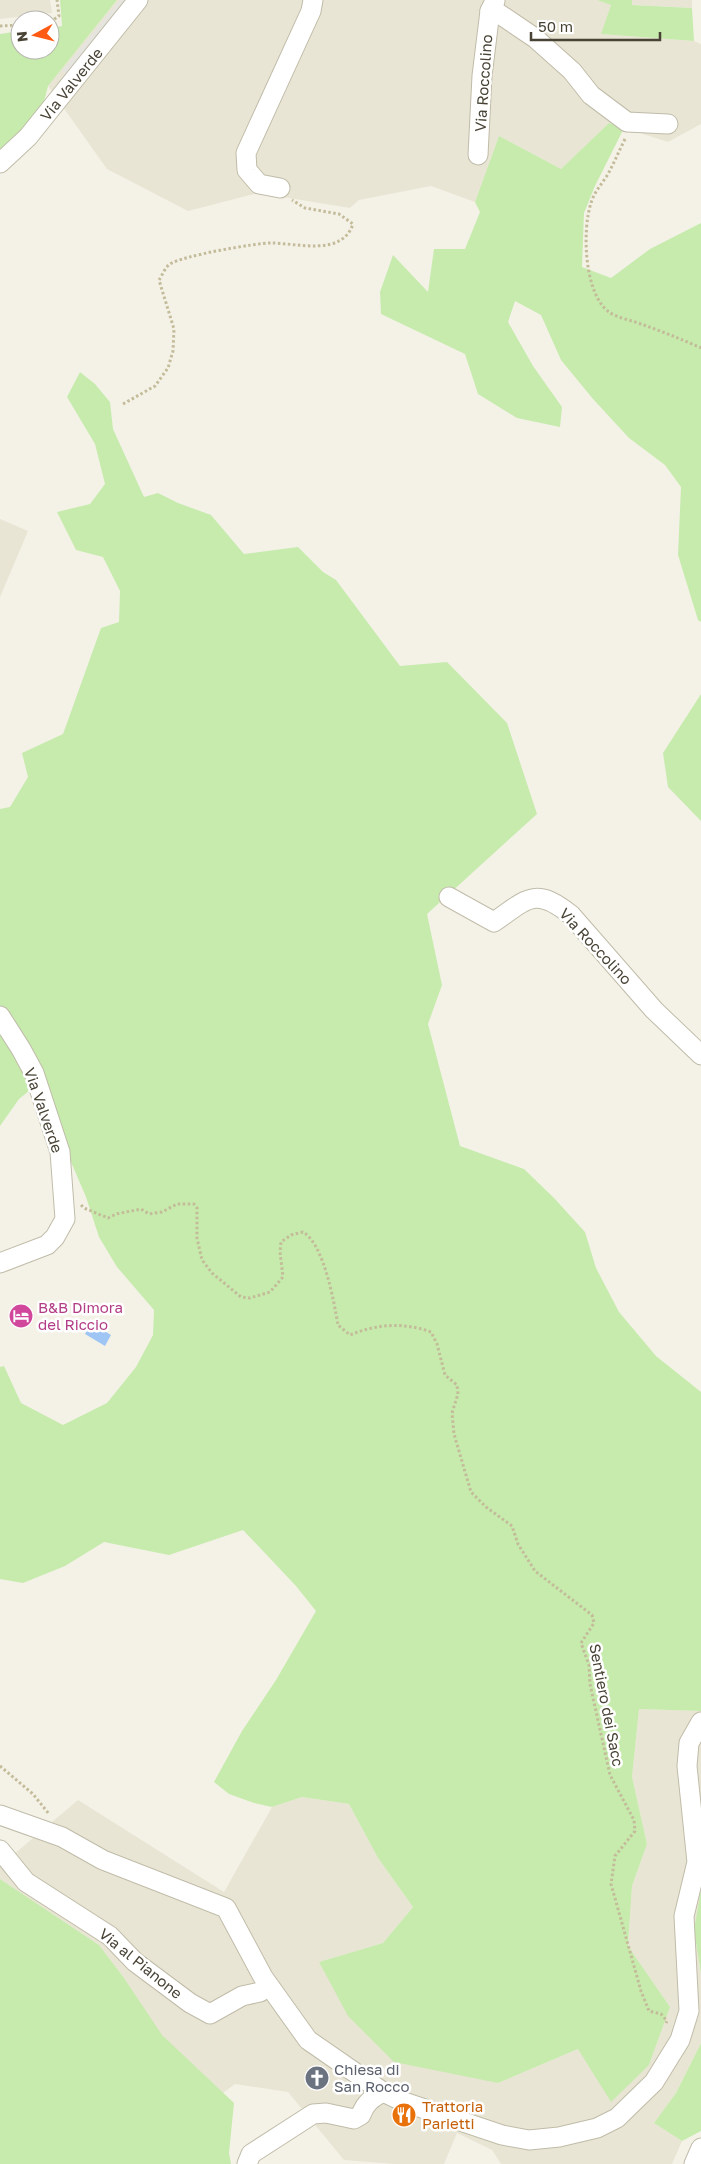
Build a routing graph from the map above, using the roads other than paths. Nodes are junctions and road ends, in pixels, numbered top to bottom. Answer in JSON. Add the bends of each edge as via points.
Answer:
{"nodes":[{"id":1,"x":138,"y":0,"type":"edge"},
{"id":2,"x":313,"y":0,"type":"edge"},
{"id":3,"x":493,"y":5,"type":"edge"},
{"id":4,"x":668,"y":124,"type":"dead end"},
{"id":5,"x":478,"y":155,"type":"dead end"},
{"id":6,"x":0,"y":163,"type":"edge"},
{"id":7,"x":280,"y":188,"type":"road end"},
{"id":8,"x":449,"y":897,"type":"dead end"},
{"id":9,"x":0,"y":1016,"type":"edge"},
{"id":10,"x":701,"y":1054,"type":"edge"},
{"id":11,"x":0,"y":1264,"type":"edge"},
{"id":12,"x":701,"y":1722,"type":"edge"},
{"id":13,"x":0,"y":1815,"type":"edge"},
{"id":14,"x":0,"y":1850,"type":"edge"},
{"id":15,"x":268,"y":1986,"type":"junction"},
{"id":16,"x":383,"y":2092,"type":"junction"},
{"id":17,"x":701,"y":2148,"type":"edge"},
{"id":18,"x":247,"y":2164,"type":"edge"},
{"id":19,"x":694,"y":2164,"type":"edge"}],
"edges":[{"from":1,"to":6,"type":"street","name":"Via Valverde","via":[[28,137]]},
{"from":2,"to":7,"type":"street","via":[[311,11],[246,153],[247,170],[259,184]]},
{"from":3,"to":4,"type":"street","name":"Via Roccolino","via":[[498,13],[535,38],[572,71],[591,95],[628,122]]},
{"from":3,"to":5,"type":"street","name":"Via Roccolino","via":[[482,76]]},
{"from":8,"to":10,"type":"street","name":"Via Roccolino","via":[[494,922],[524,901],[537,897],[555,902],[571,915],[654,1010]]},
{"from":9,"to":11,"type":"street","name":"Via Valverde","via":[[34,1073],[60,1152],[65,1219],[48,1245]]},
{"from":12,"to":16,"type":"street","via":[[689,1744],[687,1766],[697,1862],[684,1916],[689,2011],[680,2040],[654,2082],[617,2118],[597,2128],[529,2140],[502,2135]]},
{"from":13,"to":15,"type":"street","via":[[62,1837],[103,1860],[226,1908]]},
{"from":14,"to":15,"type":"street","name":"Via al Pianone","via":[[26,1882],[110,1936],[135,1962],[210,2014]]},
{"from":15,"to":16,"type":"street","via":[[308,2040]]},
{"from":16,"to":18,"type":"street","via":[[371,2098],[361,2115],[354,2119],[326,2113],[313,2114],[251,2154]]},
{"from":17,"to":19,"type":"street"}]}
